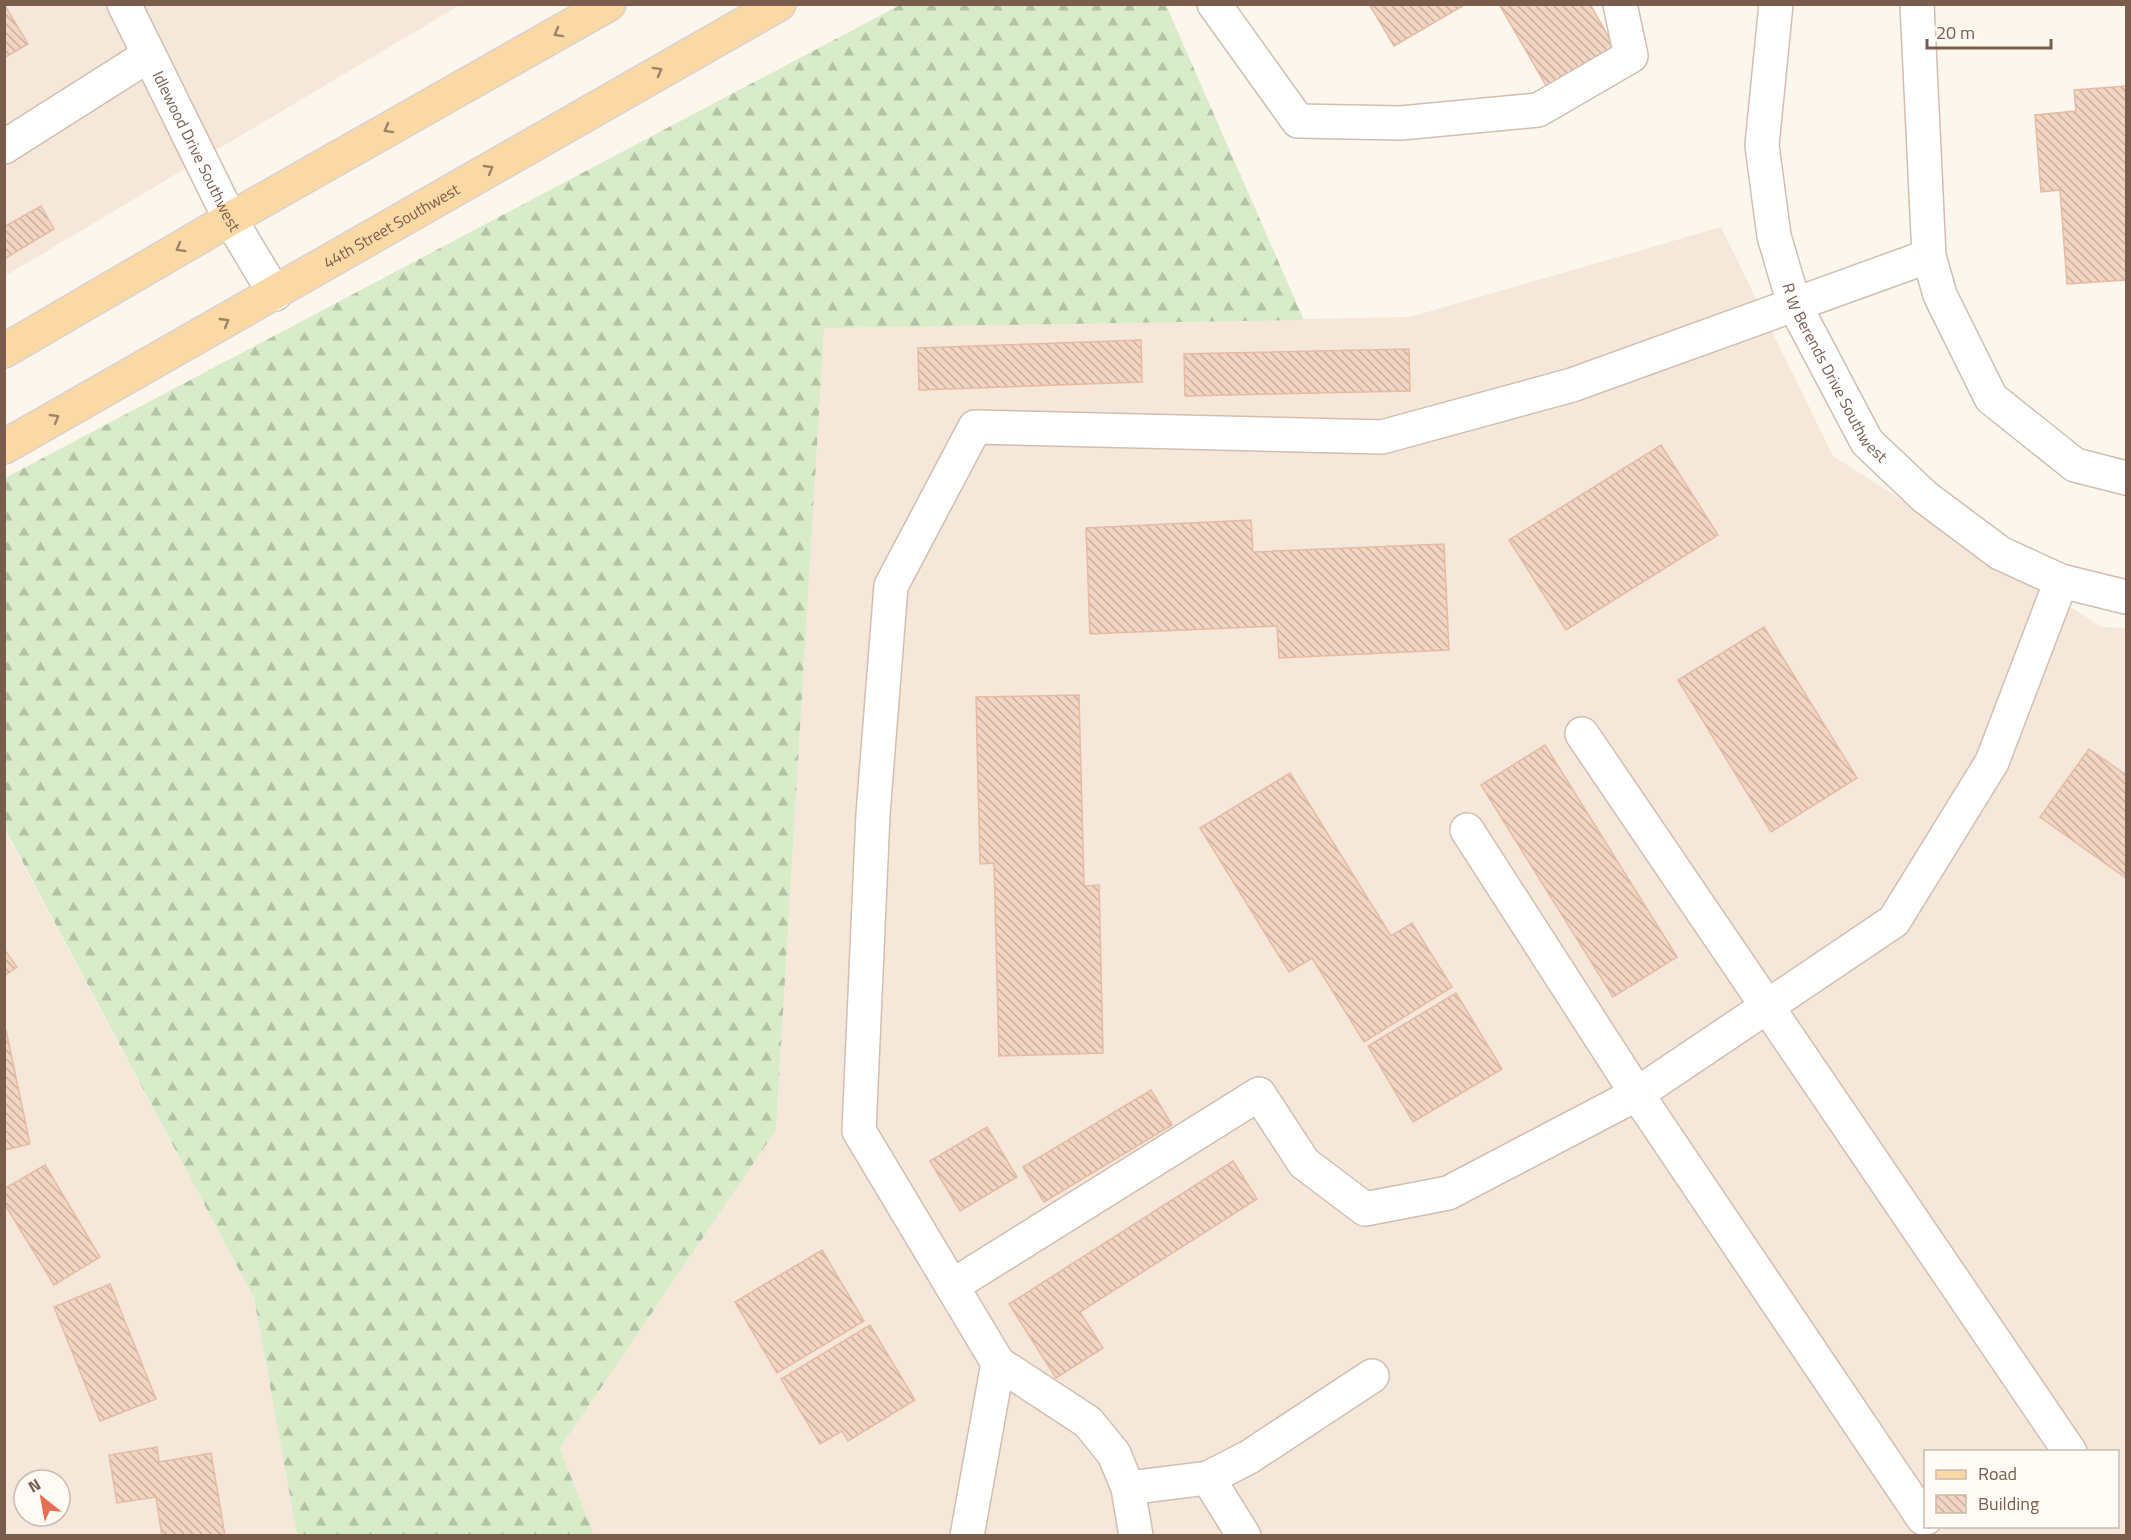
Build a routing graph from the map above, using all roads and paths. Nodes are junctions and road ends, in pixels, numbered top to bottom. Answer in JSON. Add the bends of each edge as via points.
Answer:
{"nodes":[{"id":1,"x":124,"y":4,"type":"edge"},
{"id":2,"x":609,"y":4,"type":"edge"},
{"id":3,"x":779,"y":4,"type":"edge"},
{"id":4,"x":1215,"y":4,"type":"edge"},
{"id":5,"x":1620,"y":4,"type":"edge"},
{"id":6,"x":1776,"y":4,"type":"edge"},
{"id":7,"x":1917,"y":4,"type":"edge"},
{"id":8,"x":149,"y":55,"type":"junction"},
{"id":9,"x":4,"y":147,"type":"edge"},
{"id":10,"x":230,"y":219,"type":"junction"},
{"id":11,"x":1929,"y":256,"type":"junction"},
{"id":12,"x":275,"y":294,"type":"junction"},
{"id":13,"x":1794,"y":304,"type":"junction"},
{"id":14,"x":4,"y":351,"type":"edge"},
{"id":15,"x":4,"y":447,"type":"edge"},
{"id":16,"x":2127,"y":478,"type":"edge"},
{"id":17,"x":2061,"y":581,"type":"junction"},
{"id":18,"x":2127,"y":597,"type":"edge"},
{"id":19,"x":1582,"y":734,"type":"dead end"},
{"id":20,"x":1467,"y":830,"type":"dead end"},
{"id":21,"x":1767,"y":1007,"type":"junction"},
{"id":22,"x":1637,"y":1094,"type":"junction"},
{"id":23,"x":952,"y":1286,"type":"junction"},
{"id":24,"x":998,"y":1363,"type":"junction"},
{"id":25,"x":1372,"y":1376,"type":"dead end"},
{"id":26,"x":2069,"y":1450,"type":"edge"},
{"id":27,"x":1208,"y":1478,"type":"junction"},
{"id":28,"x":1128,"y":1488,"type":"junction"},
{"id":29,"x":1924,"y":1518,"type":"edge"},
{"id":30,"x":967,"y":1536,"type":"edge"},
{"id":31,"x":1136,"y":1536,"type":"edge"},
{"id":32,"x":1244,"y":1536,"type":"edge"}],
"edges":[{"from":1,"to":8,"type":"street","name":"Idlewood Drive Southwest"},
{"from":2,"to":10,"type":"main road","one_way":true},
{"from":12,"to":3,"type":"main road","name":"44th Street Southwest","one_way":true},
{"from":4,"to":5,"type":"street","via":[[1298,122],[1401,123],[1538,110],[1631,56]]},
{"from":6,"to":13,"type":"street","name":"R W Berends Drive Southwest","via":[[1762,145],[1774,236]]},
{"from":7,"to":11,"type":"street"},
{"from":8,"to":9,"type":"street"},
{"from":8,"to":10,"type":"street","name":"Idlewood Drive Southwest"},
{"from":10,"to":12,"type":"street","name":"Idlewood Drive Southwest"},
{"from":10,"to":14,"type":"main road","one_way":true},
{"from":11,"to":13,"type":"street"},
{"from":11,"to":16,"type":"street","via":[[1941,295],[1991,398],[2075,465]]},
{"from":15,"to":12,"type":"main road","name":"44th Street Southwest","one_way":true},
{"from":13,"to":17,"type":"street","name":"R W Berends Drive Southwest","via":[[1867,442],[1925,497],[2000,553]]},
{"from":13,"to":23,"type":"street","via":[[1572,385],[1382,437],[975,427],[891,586],[873,814],[859,1131]]},
{"from":17,"to":18,"type":"street","name":"R W Berends Drive Southwest"},
{"from":17,"to":21,"type":"street","via":[[1992,762],[1894,921]]},
{"from":19,"to":21,"type":"street"},
{"from":20,"to":22,"type":"street"},
{"from":21,"to":22,"type":"street"},
{"from":21,"to":26,"type":"street"},
{"from":22,"to":23,"type":"street","via":[[1448,1193],[1365,1209],[1304,1162],[1258,1094]]},
{"from":22,"to":29,"type":"street"},
{"from":23,"to":24,"type":"street"},
{"from":24,"to":28,"type":"street","via":[[1088,1422],[1114,1454]]},
{"from":24,"to":30,"type":"street"},
{"from":25,"to":27,"type":"street","via":[[1249,1457]]},
{"from":27,"to":28,"type":"street"},
{"from":27,"to":32,"type":"street"},
{"from":28,"to":31,"type":"street"}]}
